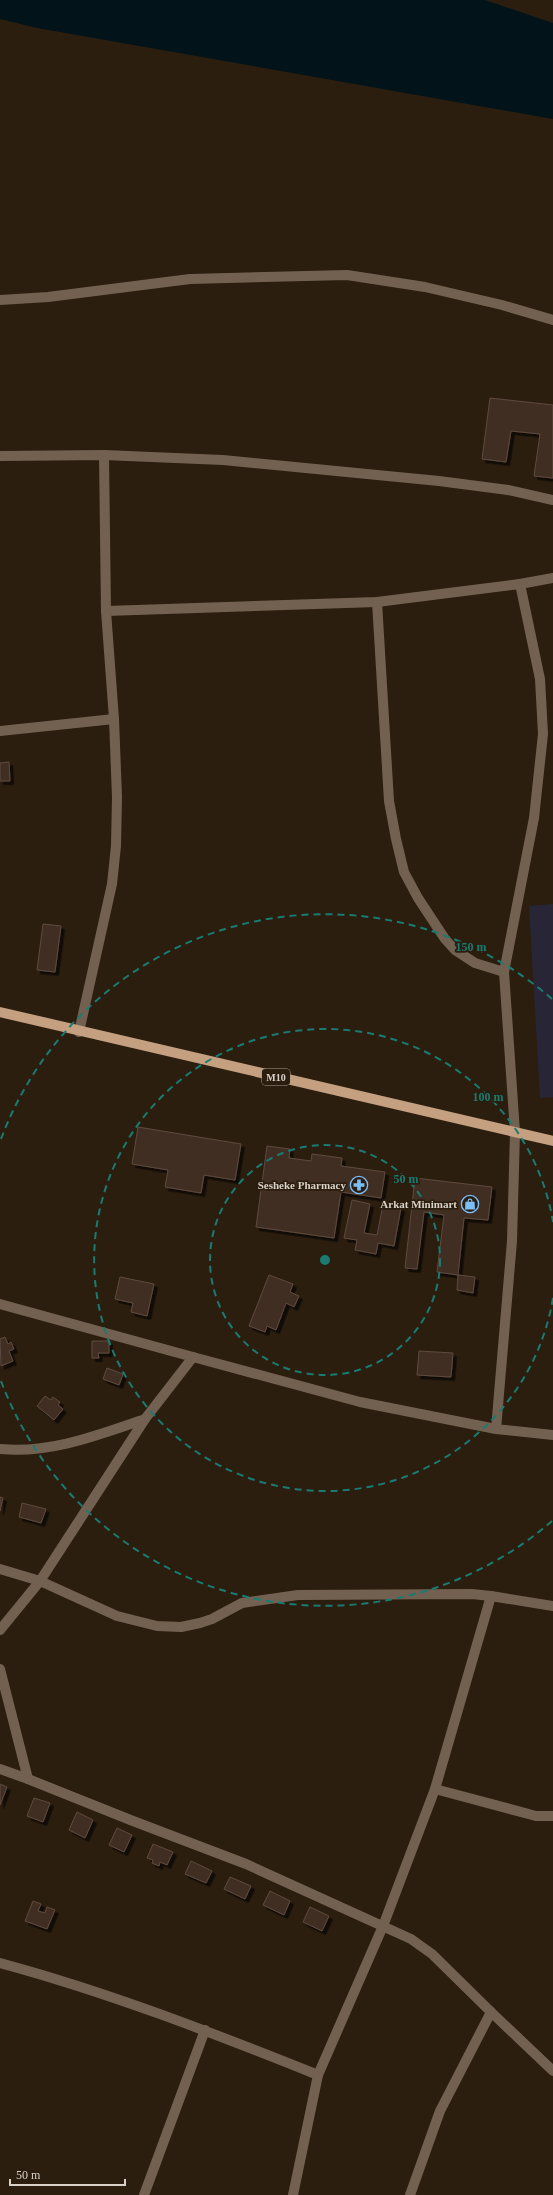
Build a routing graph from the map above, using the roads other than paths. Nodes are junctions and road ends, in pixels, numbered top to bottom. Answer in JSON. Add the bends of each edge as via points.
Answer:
{"nodes":[{"id":1,"x":0,"y":300,"type":"edge"},
{"id":2,"x":553,"y":320,"type":"edge"},
{"id":3,"x":104,"y":455,"type":"junction"},
{"id":4,"x":0,"y":456,"type":"edge"},
{"id":5,"x":553,"y":500,"type":"edge"},
{"id":6,"x":553,"y":578,"type":"edge"},
{"id":7,"x":520,"y":584,"type":"junction"},
{"id":8,"x":377,"y":602,"type":"junction"},
{"id":9,"x":106,"y":612,"type":"junction"},
{"id":10,"x":114,"y":719,"type":"junction"},
{"id":11,"x":0,"y":731,"type":"edge"},
{"id":12,"x":504,"y":972,"type":"junction"},
{"id":13,"x":0,"y":1012,"type":"edge"},
{"id":14,"x":80,"y":1032,"type":"junction"},
{"id":15,"x":515,"y":1132,"type":"junction"},
{"id":16,"x":553,"y":1142,"type":"edge"},
{"id":17,"x":0,"y":1304,"type":"edge"},
{"id":18,"x":194,"y":1357,"type":"junction"},
{"id":19,"x":145,"y":1420,"type":"junction"},
{"id":20,"x":496,"y":1429,"type":"junction"},
{"id":21,"x":553,"y":1435,"type":"edge"},
{"id":22,"x":0,"y":1450,"type":"edge"},
{"id":23,"x":0,"y":1569,"type":"edge"},
{"id":24,"x":40,"y":1581,"type":"junction"},
{"id":25,"x":491,"y":1596,"type":"junction"},
{"id":26,"x":553,"y":1606,"type":"edge"},
{"id":27,"x":0,"y":1630,"type":"edge"},
{"id":28,"x":0,"y":1669,"type":"edge"},
{"id":29,"x":0,"y":1769,"type":"edge"},
{"id":30,"x":28,"y":1779,"type":"junction"},
{"id":31,"x":435,"y":1789,"type":"junction"},
{"id":32,"x":553,"y":1816,"type":"edge"},
{"id":33,"x":383,"y":1926,"type":"junction"},
{"id":34,"x":0,"y":1963,"type":"edge"},
{"id":35,"x":491,"y":2012,"type":"junction"},
{"id":36,"x":205,"y":2030,"type":"junction"},
{"id":37,"x":553,"y":2071,"type":"edge"},
{"id":38,"x":318,"y":2075,"type":"junction"},
{"id":39,"x":144,"y":2195,"type":"edge"},
{"id":40,"x":293,"y":2195,"type":"edge"},
{"id":41,"x":410,"y":2195,"type":"edge"}],
"edges":[{"from":1,"to":2,"type":"street","via":[[48,297],[190,278],[347,275],[425,287]]},
{"from":3,"to":4,"type":"street"},
{"from":3,"to":5,"type":"street","via":[[223,460],[439,481],[508,490]]},
{"from":3,"to":9,"type":"street"},
{"from":6,"to":7,"type":"street"},
{"from":7,"to":8,"type":"street"},
{"from":7,"to":12,"type":"street","via":[[540,679],[542,734],[534,818]]},
{"from":8,"to":9,"type":"street"},
{"from":8,"to":12,"type":"street","via":[[389,801],[404,872],[445,940],[455,950],[475,963]]},
{"from":9,"to":10,"type":"street"},
{"from":10,"to":11,"type":"street"},
{"from":10,"to":14,"type":"street","via":[[117,797],[112,884]]},
{"from":12,"to":15,"type":"street"},
{"from":13,"to":14,"type":"main road","number":"M10"},
{"from":14,"to":15,"type":"main road","number":"M10"},
{"from":15,"to":16,"type":"main road","number":"M10"},
{"from":15,"to":20,"type":"street","via":[[512,1241]]},
{"from":17,"to":18,"type":"street"},
{"from":18,"to":19,"type":"street"},
{"from":18,"to":20,"type":"street","via":[[360,1402]]},
{"from":19,"to":22,"type":"street","via":[[72,1444]]},
{"from":19,"to":24,"type":"street"},
{"from":20,"to":21,"type":"street"},
{"from":23,"to":24,"type":"street"},
{"from":24,"to":25,"type":"street","via":[[132,1621],[181,1627],[212,1619],[242,1603],[298,1595]]},
{"from":24,"to":27,"type":"street"},
{"from":25,"to":26,"type":"street"},
{"from":25,"to":31,"type":"street"},
{"from":28,"to":30,"type":"street"},
{"from":29,"to":30,"type":"street"},
{"from":30,"to":33,"type":"street","via":[[246,1864]]},
{"from":31,"to":32,"type":"street","via":[[536,1816]]},
{"from":31,"to":33,"type":"street"},
{"from":33,"to":35,"type":"street","via":[[411,1939],[432,1954]]},
{"from":33,"to":38,"type":"street"},
{"from":34,"to":36,"type":"street","via":[[82,1987]]},
{"from":35,"to":37,"type":"street"},
{"from":35,"to":41,"type":"street","via":[[440,2112]]},
{"from":36,"to":38,"type":"street"},
{"from":36,"to":39,"type":"street"},
{"from":38,"to":40,"type":"street"}]}
